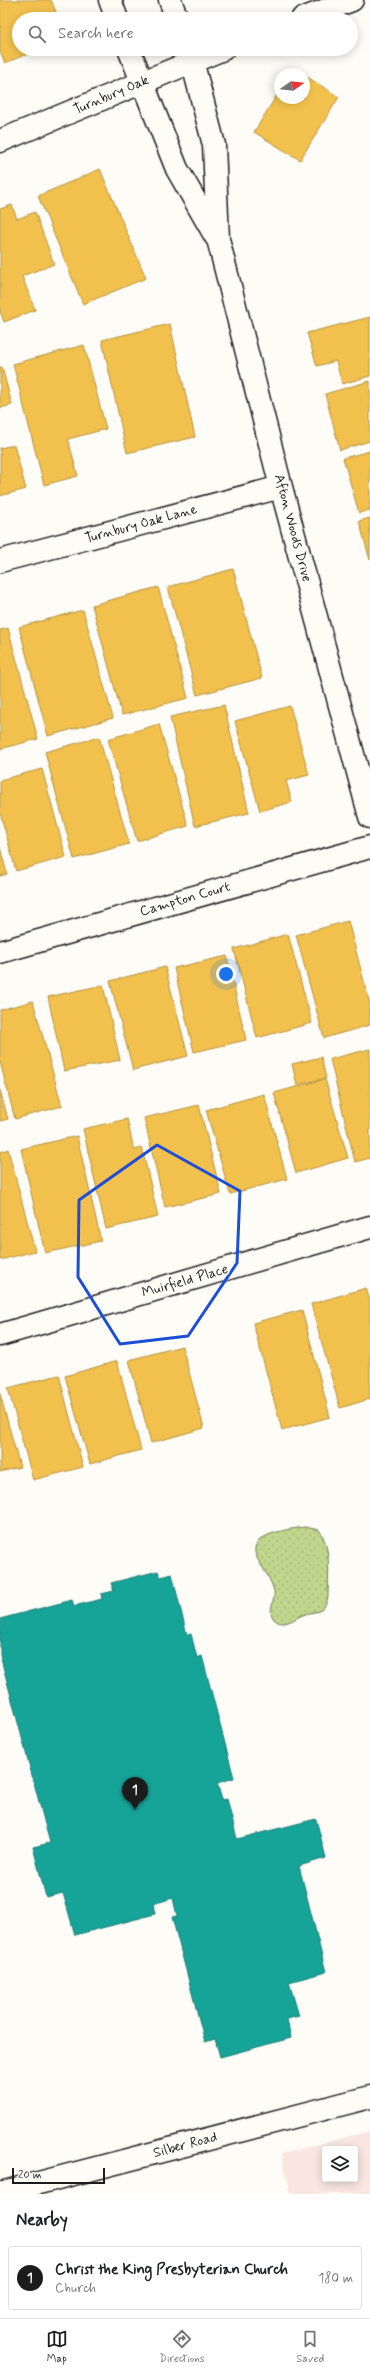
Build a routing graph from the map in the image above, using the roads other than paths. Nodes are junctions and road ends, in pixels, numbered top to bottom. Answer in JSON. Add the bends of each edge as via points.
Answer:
{"nodes":[{"id":1,"x":110,"y":0,"type":"edge"},
{"id":2,"x":170,"y":0,"type":"edge"},
{"id":3,"x":352,"y":0,"type":"edge"},
{"id":4,"x":114,"y":12,"type":"edge"},
{"id":5,"x":174,"y":12,"type":"edge"},
{"id":6,"x":320,"y":12,"type":"edge"},
{"id":7,"x":132,"y":56,"type":"edge"},
{"id":8,"x":188,"y":56,"type":"edge"},
{"id":9,"x":192,"y":56,"type":"edge"},
{"id":10,"x":142,"y":83,"type":"junction"},
{"id":11,"x":0,"y":141,"type":"edge"},
{"id":12,"x":218,"y":239,"type":"junction"},
{"id":13,"x":282,"y":487,"type":"junction"},
{"id":14,"x":0,"y":561,"type":"edge"},
{"id":15,"x":370,"y":817,"type":"edge"},
{"id":16,"x":370,"y":847,"type":"edge"},
{"id":17,"x":0,"y":952,"type":"edge"},
{"id":18,"x":370,"y":1227,"type":"edge"},
{"id":19,"x":0,"y":1335,"type":"edge"},
{"id":20,"x":370,"y":2097,"type":"edge"},
{"id":21,"x":0,"y":2193,"type":"edge"}],
"edges":[{"from":1,"to":4,"type":"street"},
{"from":2,"to":5,"type":"street"},
{"from":3,"to":6,"type":"street"},
{"from":7,"to":10,"type":"street","name":"Afton Woods Drive"},
{"from":8,"to":10,"type":"street","name":"Turnbury Oak"},
{"from":9,"to":12,"type":"street","name":"Afton Woods Drive","via":[[214,145]]},
{"from":10,"to":11,"type":"street","name":"Turnbury Oak"},
{"from":10,"to":12,"type":"street","name":"Afton Woods Drive","via":[[177,169]]},
{"from":12,"to":13,"type":"street","name":"Afton Woods Drive"},
{"from":13,"to":14,"type":"street","name":"Turnbury Oak Lane"},
{"from":13,"to":15,"type":"street","name":"Afton Woods Drive"},
{"from":16,"to":17,"type":"street","name":"Campton Court"},
{"from":18,"to":19,"type":"street","name":"Muirfield Place"},
{"from":20,"to":21,"type":"street","name":"Silber Road"}]}
